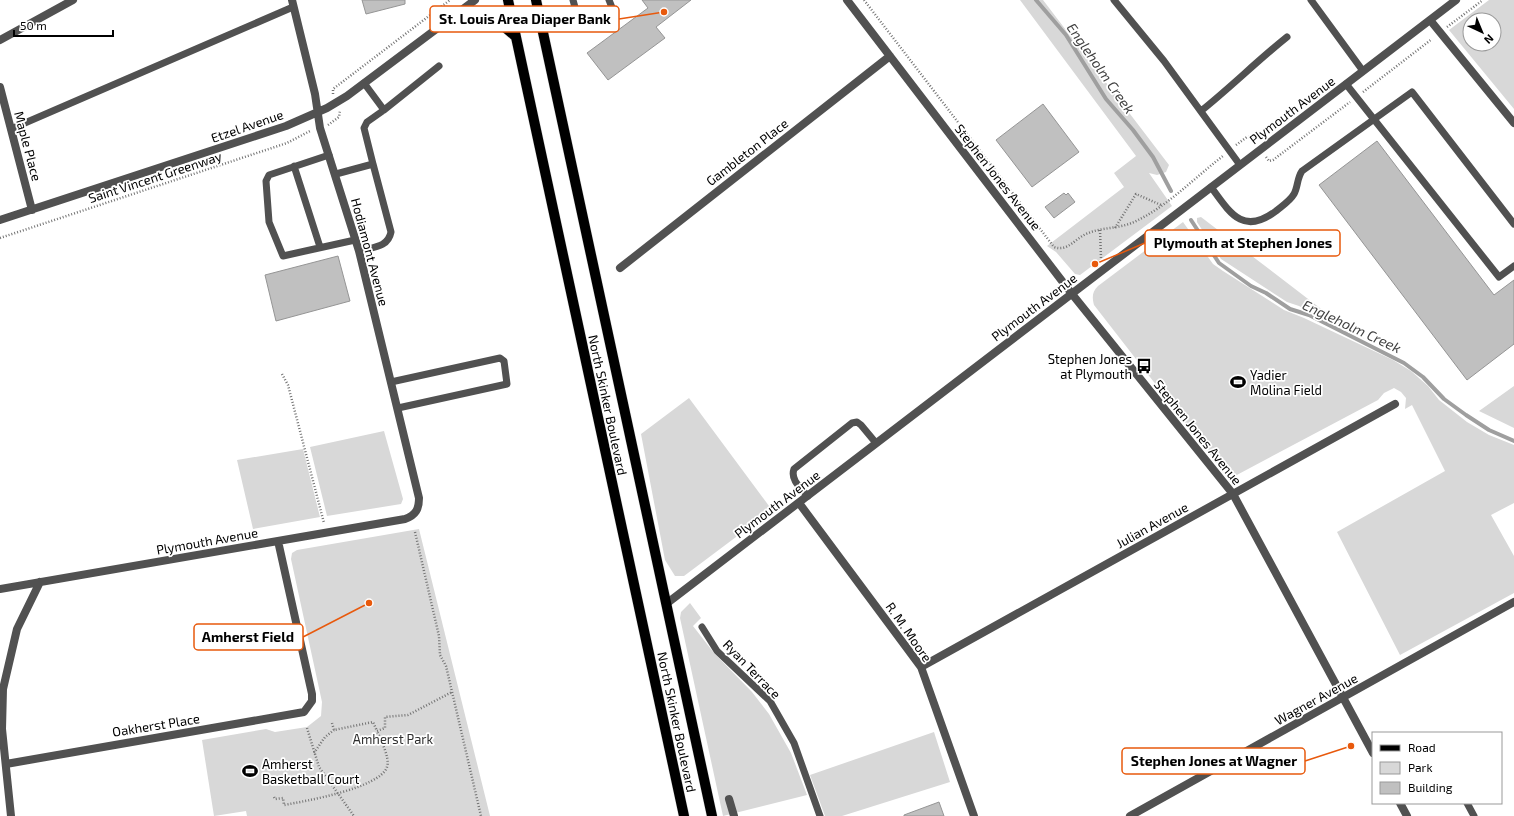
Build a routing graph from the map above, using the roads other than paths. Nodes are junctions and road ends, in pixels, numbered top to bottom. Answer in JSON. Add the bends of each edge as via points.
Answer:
{"nodes":[{"id":1,"x":74,"y":0,"type":"edge"},
{"id":2,"x":475,"y":0,"type":"edge"},
{"id":3,"x":508,"y":0,"type":"edge"},
{"id":4,"x":536,"y":0,"type":"edge"},
{"id":5,"x":573,"y":0,"type":"edge"},
{"id":6,"x":610,"y":0,"type":"edge"},
{"id":7,"x":847,"y":0,"type":"edge"},
{"id":8,"x":1114,"y":0,"type":"edge"},
{"id":9,"x":1310,"y":0,"type":"edge"},
{"id":10,"x":1456,"y":0,"type":"edge"},
{"id":11,"x":292,"y":3,"type":"edge"},
{"id":12,"x":461,"y":11,"type":"junction"},
{"id":13,"x":1430,"y":20,"type":"junction"},
{"id":14,"x":515,"y":36,"type":"junction"},
{"id":15,"x":1286,"y":37,"type":"dead end"},
{"id":16,"x":0,"y":40,"type":"edge"},
{"id":17,"x":890,"y":56,"type":"junction"},
{"id":18,"x":439,"y":66,"type":"dead end"},
{"id":19,"x":1363,"y":71,"type":"junction"},
{"id":20,"x":364,"y":83,"type":"junction"},
{"id":21,"x":1346,"y":84,"type":"junction"},
{"id":22,"x":0,"y":87,"type":"edge"},
{"id":23,"x":384,"y":110,"type":"junction"},
{"id":24,"x":1201,"y":111,"type":"junction"},
{"id":25,"x":318,"y":112,"type":"junction"},
{"id":26,"x":1375,"y":119,"type":"junction"},
{"id":27,"x":1514,"y":123,"type":"edge"},
{"id":28,"x":11,"y":129,"type":"junction"},
{"id":29,"x":329,"y":155,"type":"junction"},
{"id":30,"x":373,"y":164,"type":"junction"},
{"id":31,"x":1240,"y":165,"type":"junction"},
{"id":32,"x":294,"y":166,"type":"junction"},
{"id":33,"x":336,"y":174,"type":"junction"},
{"id":34,"x":1211,"y":187,"type":"junction"},
{"id":35,"x":32,"y":210,"type":"junction"},
{"id":36,"x":0,"y":220,"type":"edge"},
{"id":37,"x":1514,"y":224,"type":"edge"},
{"id":38,"x":355,"y":240,"type":"junction"},
{"id":39,"x":320,"y":248,"type":"junction"},
{"id":40,"x":359,"y":251,"type":"junction"},
{"id":41,"x":1514,"y":266,"type":"edge"},
{"id":42,"x":620,"y":268,"type":"dead end"},
{"id":43,"x":1072,"y":294,"type":"junction"},
{"id":44,"x":391,"y":382,"type":"junction"},
{"id":45,"x":1394,"y":404,"type":"dead end"},
{"id":46,"x":398,"y":408,"type":"junction"},
{"id":47,"x":876,"y":443,"type":"junction"},
{"id":48,"x":1233,"y":494,"type":"junction"},
{"id":49,"x":808,"y":496,"type":"junction"},
{"id":50,"x":799,"y":503,"type":"junction"},
{"id":51,"x":416,"y":512,"type":"joint"},
{"id":52,"x":278,"y":541,"type":"junction"},
{"id":53,"x":40,"y":582,"type":"junction"},
{"id":54,"x":0,"y":589,"type":"edge"},
{"id":55,"x":1514,"y":602,"type":"edge"},
{"id":56,"x":666,"y":604,"type":"junction"},
{"id":57,"x":702,"y":627,"type":"dead end"},
{"id":58,"x":921,"y":667,"type":"junction"},
{"id":59,"x":1344,"y":698,"type":"junction"},
{"id":60,"x":1372,"y":751,"type":"edge"},
{"id":61,"x":6,"y":764,"type":"junction"},
{"id":62,"x":729,"y":799,"type":"dead end"},
{"id":63,"x":1401,"y":804,"type":"edge"},
{"id":64,"x":1468,"y":804,"type":"edge"},
{"id":65,"x":11,"y":816,"type":"edge"},
{"id":66,"x":684,"y":816,"type":"edge"},
{"id":67,"x":712,"y":816,"type":"edge"},
{"id":68,"x":734,"y":816,"type":"edge"},
{"id":69,"x":820,"y":816,"type":"edge"},
{"id":70,"x":974,"y":816,"type":"edge"},
{"id":71,"x":1130,"y":816,"type":"edge"},
{"id":72,"x":1407,"y":816,"type":"edge"},
{"id":73,"x":1474,"y":816,"type":"edge"}],
"edges":[{"from":1,"to":16,"type":"street"},
{"from":2,"to":12,"type":"street","name":"Etzel Avenue"},
{"from":3,"to":14,"type":"main road","name":"North Skinker Boulevard"},
{"from":4,"to":56,"type":"main road","name":"North Skinker Boulevard"},
{"from":5,"to":6,"type":"lane","via":[[579,22],[584,26],[608,17],[613,10]]},
{"from":7,"to":17,"type":"street","name":"Stephen Jones Avenue"},
{"from":8,"to":24,"type":"lane"},
{"from":9,"to":19,"type":"lane"},
{"from":10,"to":13,"type":"street","name":"Plymouth Avenue"},
{"from":11,"to":25,"type":"street","name":"Hodiamont Avenue"},
{"from":11,"to":28,"type":"lane"},
{"from":12,"to":14,"type":"main road","via":[[486,14]]},
{"from":12,"to":20,"type":"street","name":"Etzel Avenue"},
{"from":13,"to":19,"type":"street","name":"Plymouth Avenue"},
{"from":13,"to":27,"type":"street"},
{"from":14,"to":66,"type":"main road","name":"North Skinker Boulevard"},
{"from":15,"to":24,"type":"lane"},
{"from":17,"to":42,"type":"street","name":"Gambleton Place"},
{"from":17,"to":43,"type":"street","name":"Stephen Jones Avenue"},
{"from":18,"to":23,"type":"lane"},
{"from":19,"to":21,"type":"street","name":"Plymouth Avenue"},
{"from":20,"to":23,"type":"lane"},
{"from":20,"to":25,"type":"street","name":"Etzel Avenue"},
{"from":21,"to":26,"type":"lane"},
{"from":21,"to":31,"type":"street","name":"Plymouth Avenue"},
{"from":22,"to":28,"type":"street","name":"Maple Place"},
{"from":23,"to":30,"type":"lane","via":[[367,122],[364,128]]},
{"from":24,"to":31,"type":"lane"},
{"from":25,"to":29,"type":"street","name":"Hodiamont Avenue"},
{"from":25,"to":35,"type":"street","name":"Etzel Avenue","via":[[286,126]]},
{"from":26,"to":34,"type":"lane","via":[[1302,171],[1290,199],[1260,221],[1252,223],[1238,218]]},
{"from":26,"to":37,"type":"lane","via":[[1412,92]]},
{"from":26,"to":41,"type":"lane","via":[[1499,277]]},
{"from":28,"to":35,"type":"street","name":"Maple Place"},
{"from":29,"to":32,"type":"lane"},
{"from":29,"to":33,"type":"street","name":"Hodiamont Avenue"},
{"from":30,"to":33,"type":"lane"},
{"from":30,"to":40,"type":"lane","via":[[392,232],[385,244]]},
{"from":31,"to":34,"type":"street","name":"Plymouth Avenue"},
{"from":32,"to":39,"type":"lane"},
{"from":32,"to":39,"type":"lane","via":[[269,175],[266,181],[269,222],[283,256]]},
{"from":33,"to":38,"type":"street","name":"Hodiamont Avenue"},
{"from":34,"to":43,"type":"street","name":"Plymouth Avenue"},
{"from":35,"to":36,"type":"street","name":"Etzel Avenue"},
{"from":38,"to":39,"type":"lane"},
{"from":38,"to":40,"type":"street","name":"Hodiamont Avenue"},
{"from":40,"to":44,"type":"street","name":"Hodiamont Avenue"},
{"from":43,"to":47,"type":"street","name":"Plymouth Avenue"},
{"from":43,"to":48,"type":"street","name":"Stephen Jones Avenue"},
{"from":44,"to":46,"type":"street","name":"Hodiamont Avenue"},
{"from":44,"to":46,"type":"lane","via":[[500,358],[504,361],[507,384]]},
{"from":45,"to":48,"type":"street","name":"Julian Avenue"},
{"from":46,"to":51,"type":"street","name":"Hodiamont Avenue","via":[[419,498]]},
{"from":47,"to":49,"type":"street","name":"Plymouth Avenue"},
{"from":47,"to":49,"type":"lane","via":[[857,422],[840,432],[794,469],[793,479]]},
{"from":48,"to":58,"type":"street","name":"Julian Avenue"},
{"from":48,"to":59,"type":"street","name":"Stephen Jones Avenue"},
{"from":49,"to":50,"type":"street","name":"Plymouth Avenue"},
{"from":50,"to":56,"type":"street","name":"Plymouth Avenue"},
{"from":50,"to":58,"type":"street","name":"R. M. Moore"},
{"from":51,"to":52,"type":"street","name":"Plymouth Avenue","via":[[405,519]]},
{"from":52,"to":53,"type":"street","name":"Plymouth Avenue"},
{"from":52,"to":61,"type":"street","name":"Oakherst Place","via":[[312,694],[309,708],[297,715]]},
{"from":53,"to":54,"type":"street","name":"Plymouth Avenue"},
{"from":53,"to":61,"type":"street","via":[[17,629],[3,689],[2,729]]},
{"from":55,"to":59,"type":"street","name":"Wagner Avenue"},
{"from":56,"to":67,"type":"main road","name":"North Skinker Boulevard"},
{"from":57,"to":69,"type":"lane","name":"Ryan Terrace","via":[[717,651],[770,701],[794,743]]},
{"from":58,"to":70,"type":"street","name":"R. M. Moore"},
{"from":59,"to":60,"type":"street","name":"Stephen Jones Avenue"},
{"from":59,"to":71,"type":"street","name":"Wagner Avenue"},
{"from":61,"to":65,"type":"street"},
{"from":62,"to":68,"type":"street"},
{"from":63,"to":72,"type":"street"},
{"from":64,"to":73,"type":"lane"}]}
